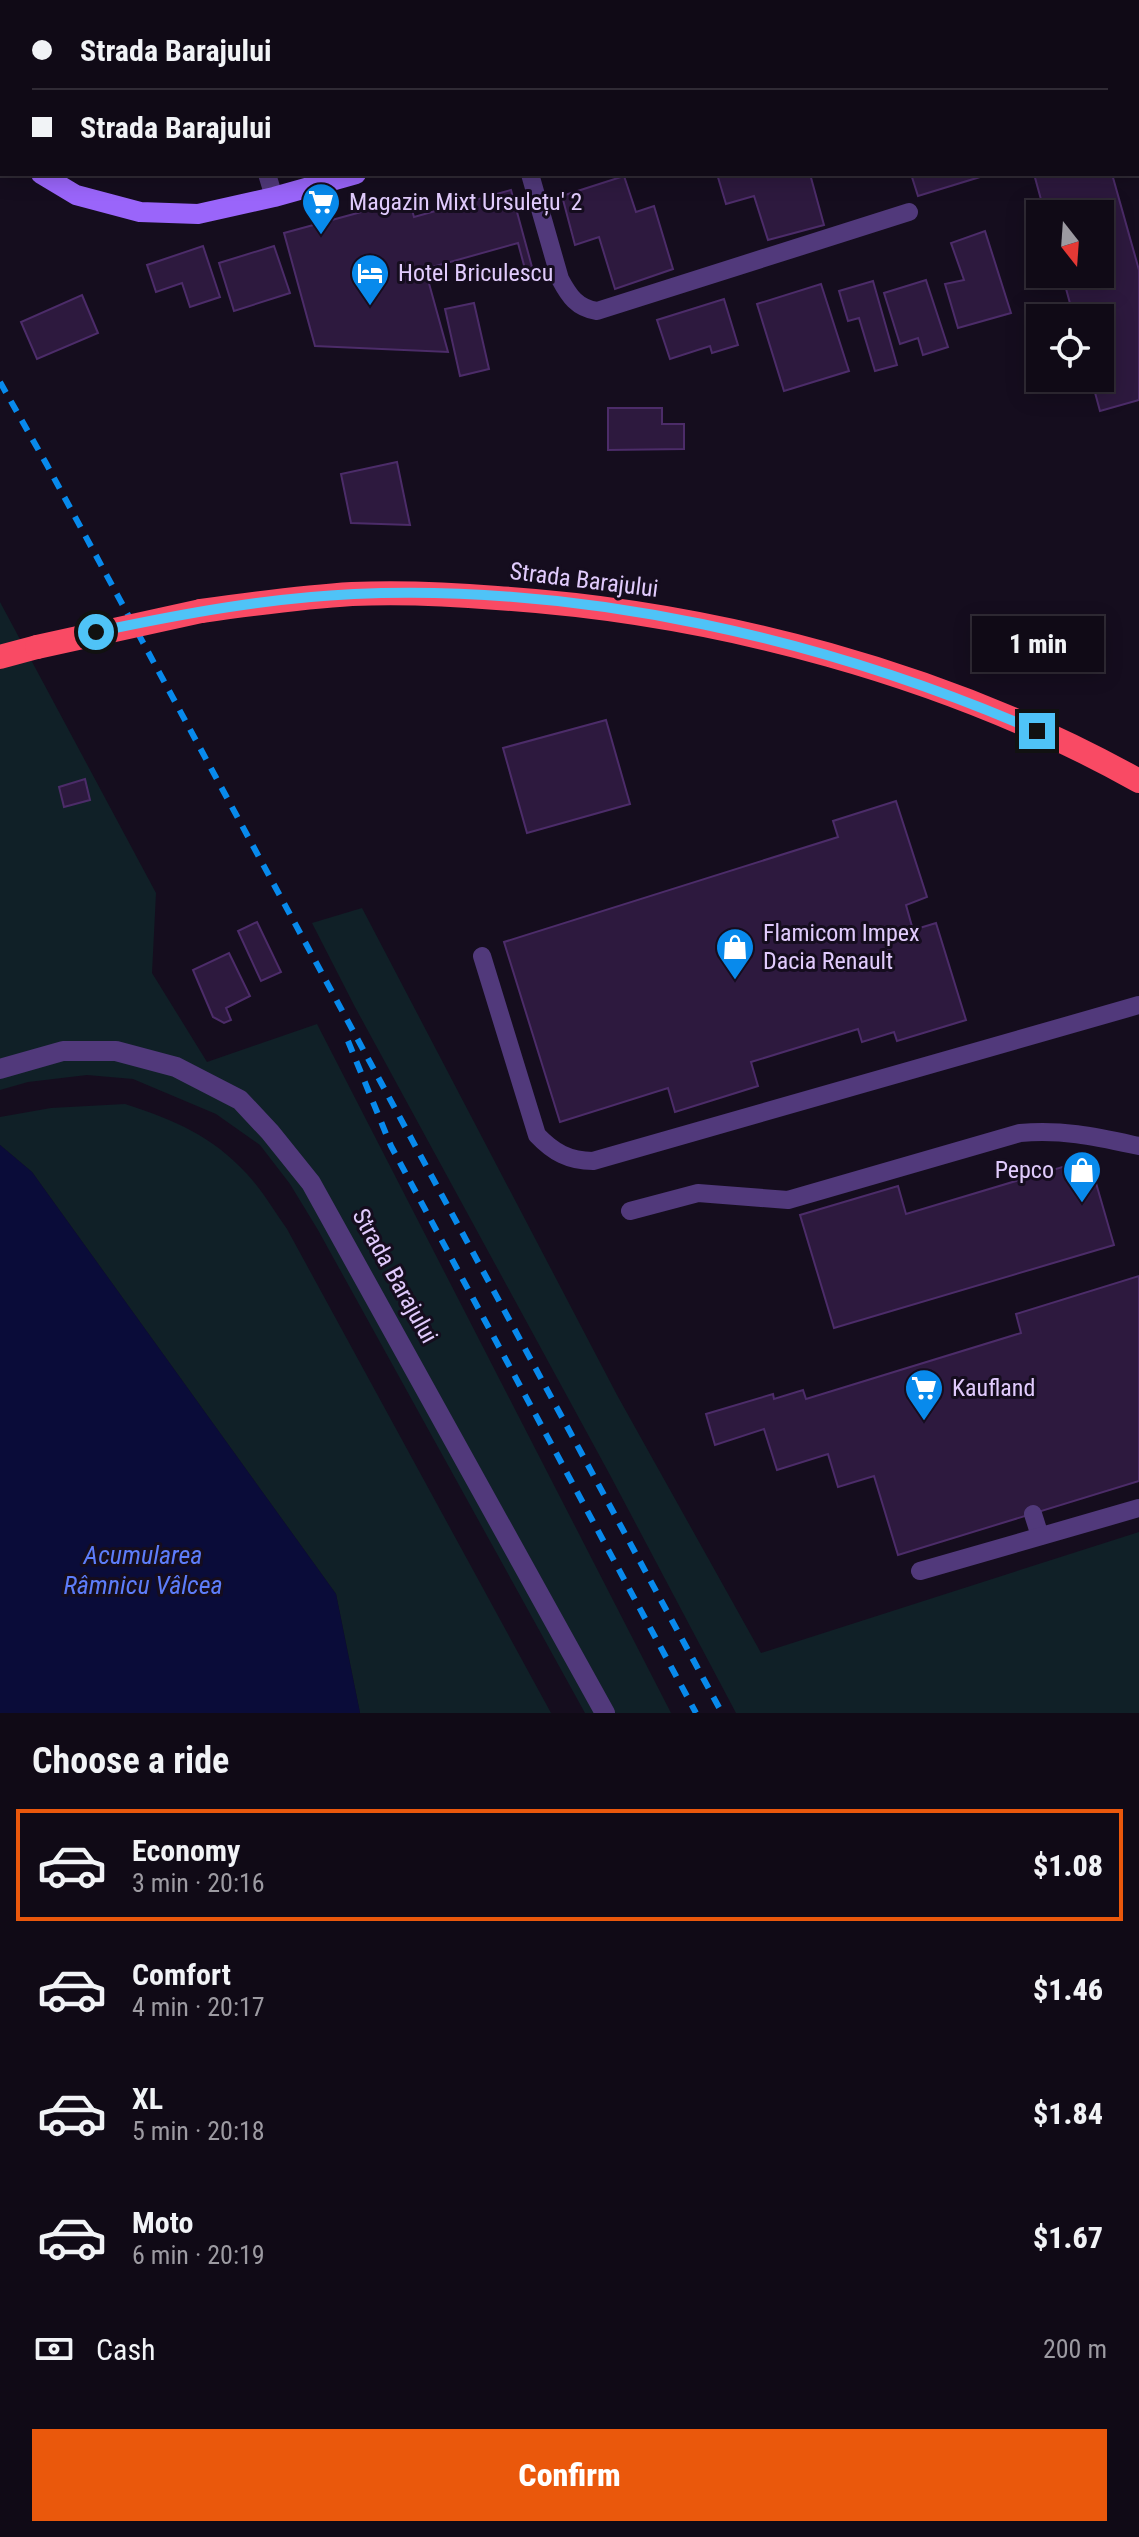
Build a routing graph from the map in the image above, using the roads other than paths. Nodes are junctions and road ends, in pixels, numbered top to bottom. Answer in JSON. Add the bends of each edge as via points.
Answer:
{"nodes":[{"id":1,"x":44,"y":176,"type":"edge"},
{"id":2,"x":268,"y":176,"type":"edge"},
{"id":3,"x":349,"y":176,"type":"edge"},
{"id":4,"x":531,"y":176,"type":"edge"},
{"id":5,"x":274,"y":197,"type":"junction"},
{"id":6,"x":909,"y":212,"type":"dead end"},
{"id":7,"x":0,"y":657,"type":"edge"},
{"id":8,"x":1139,"y":781,"type":"edge"},
{"id":9,"x":482,"y":956,"type":"dead end"},
{"id":10,"x":1139,"y":1005,"type":"edge"},
{"id":11,"x":0,"y":1069,"type":"edge"},
{"id":12,"x":1139,"y":1146,"type":"edge"},
{"id":13,"x":630,"y":1211,"type":"dead end"},
{"id":14,"x":1139,"y":1508,"type":"edge"},
{"id":15,"x":1033,"y":1514,"type":"dead end"},
{"id":16,"x":1040,"y":1536,"type":"junction"},
{"id":17,"x":920,"y":1571,"type":"dead end"},
{"id":18,"x":605,"y":1713,"type":"edge"}],
"edges":[{"from":1,"to":5,"type":"main road","via":[[76,195],[140,212],[198,214]]},
{"from":2,"to":5,"type":"lane"},
{"from":3,"to":5,"type":"main road"},
{"from":4,"to":6,"type":"lane","via":[[560,279],[576,302],[597,311]]},
{"from":7,"to":8,"type":"highway","name":"Strada Barajului","bridge":true,"via":[[201,611],[280,600],[445,594],[563,602],[755,636],[888,674],[981,707]]},
{"from":9,"to":10,"type":"lane","via":[[537,1135],[549,1148],[582,1161]]},
{"from":11,"to":18,"type":"street","name":"Strada Barajului","via":[[63,1051],[116,1051],[176,1067],[240,1100],[311,1183]]},
{"from":12,"to":13,"type":"lane","via":[[1073,1133],[1020,1133],[788,1200],[698,1193]]},
{"from":14,"to":16,"type":"lane"},
{"from":15,"to":16,"type":"lane"},
{"from":16,"to":17,"type":"lane"}]}
